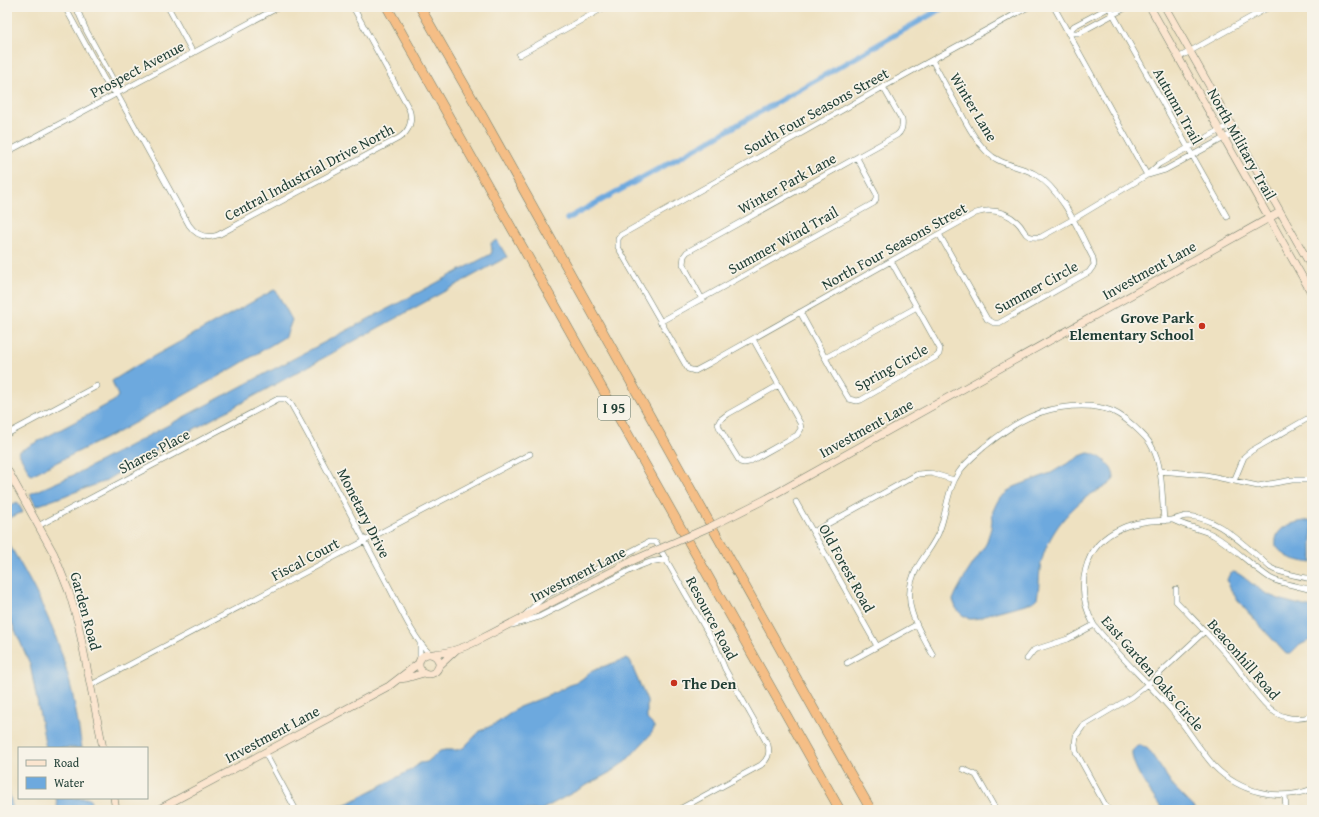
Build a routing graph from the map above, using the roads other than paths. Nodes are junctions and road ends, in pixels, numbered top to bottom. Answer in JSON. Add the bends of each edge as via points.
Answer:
{"nodes":[{"id":1,"x":65,"y":7,"type":"edge"},
{"id":2,"x":76,"y":7,"type":"edge"},
{"id":3,"x":168,"y":7,"type":"edge"},
{"id":4,"x":279,"y":7,"type":"edge"},
{"id":5,"x":353,"y":7,"type":"edge"},
{"id":6,"x":387,"y":7,"type":"edge"},
{"id":7,"x":420,"y":7,"type":"edge"},
{"id":8,"x":605,"y":7,"type":"edge"},
{"id":9,"x":1028,"y":7,"type":"edge"},
{"id":10,"x":1054,"y":7,"type":"edge"},
{"id":11,"x":1109,"y":7,"type":"edge"},
{"id":12,"x":1127,"y":7,"type":"edge"},
{"id":13,"x":1150,"y":7,"type":"edge"},
{"id":14,"x":1165,"y":7,"type":"edge"},
{"id":15,"x":1269,"y":7,"type":"edge"},
{"id":16,"x":1113,"y":14,"type":"junction"},
{"id":17,"x":1068,"y":33,"type":"junction"},
{"id":18,"x":1190,"y":52,"type":"junction"},
{"id":19,"x":193,"y":53,"type":"junction"},
{"id":20,"x":519,"y":55,"type":"dead end"},
{"id":21,"x":1178,"y":58,"type":"junction"},
{"id":22,"x":932,"y":60,"type":"junction"},
{"id":23,"x":883,"y":87,"type":"junction"},
{"id":24,"x":117,"y":94,"type":"junction"},
{"id":25,"x":1231,"y":124,"type":"junction"},
{"id":26,"x":1220,"y":130,"type":"junction"},
{"id":27,"x":1235,"y":132,"type":"junction"},
{"id":28,"x":1224,"y":138,"type":"junction"},
{"id":29,"x":1189,"y":148,"type":"junction"},
{"id":30,"x":7,"y":152,"type":"edge"},
{"id":31,"x":1192,"y":155,"type":"junction"},
{"id":32,"x":857,"y":158,"type":"junction"},
{"id":33,"x":1147,"y":175,"type":"junction"},
{"id":34,"x":1280,"y":212,"type":"junction"},
{"id":35,"x":1227,"y":217,"type":"dead end"},
{"id":36,"x":1269,"y":218,"type":"junction"},
{"id":37,"x":1072,"y":220,"type":"junction"},
{"id":38,"x":939,"y":234,"type":"junction"},
{"id":39,"x":891,"y":261,"type":"junction"},
{"id":40,"x":1312,"y":268,"type":"edge"},
{"id":41,"x":1312,"y":294,"type":"edge"},
{"id":42,"x":702,"y":299,"type":"junction"},
{"id":43,"x":917,"y":307,"type":"junction"},
{"id":44,"x":800,"y":312,"type":"junction"},
{"id":45,"x":660,"y":322,"type":"junction"},
{"id":46,"x":753,"y":339,"type":"junction"},
{"id":47,"x":825,"y":358,"type":"junction"},
{"id":48,"x":779,"y":385,"type":"junction"},
{"id":49,"x":97,"y":386,"type":"dead end"},
{"id":50,"x":282,"y":398,"type":"joint"},
{"id":51,"x":1312,"y":416,"type":"edge"},
{"id":52,"x":7,"y":434,"type":"edge"},
{"id":53,"x":530,"y":454,"type":"dead end"},
{"id":54,"x":7,"y":469,"type":"edge"},
{"id":55,"x":1160,"y":471,"type":"junction"},
{"id":56,"x":954,"y":480,"type":"junction"},
{"id":57,"x":1312,"y":480,"type":"edge"},
{"id":58,"x":1234,"y":481,"type":"junction"},
{"id":59,"x":796,"y":502,"type":"dead end"},
{"id":60,"x":1173,"y":520,"type":"junction"},
{"id":61,"x":1164,"y":521,"type":"junction"},
{"id":62,"x":38,"y":526,"type":"junction"},
{"id":63,"x":813,"y":532,"type":"junction"},
{"id":64,"x":364,"y":542,"type":"junction"},
{"id":65,"x":667,"y":559,"type":"junction"},
{"id":66,"x":1312,"y":579,"type":"edge"},
{"id":67,"x":1176,"y":589,"type":"dead end"},
{"id":68,"x":1312,"y":590,"type":"edge"},
{"id":69,"x":521,"y":619,"type":"junction"},
{"id":70,"x":916,"y":624,"type":"junction"},
{"id":71,"x":1094,"y":625,"type":"junction"},
{"id":72,"x":504,"y":627,"type":"junction"},
{"id":73,"x":1205,"y":631,"type":"junction"},
{"id":74,"x":420,"y":643,"type":"junction"},
{"id":75,"x":877,"y":646,"type":"junction"},
{"id":76,"x":456,"y":650,"type":"junction"},
{"id":77,"x":431,"y":654,"type":"junction"},
{"id":78,"x":933,"y":656,"type":"dead end"},
{"id":79,"x":1027,"y":659,"type":"dead end"},
{"id":80,"x":420,"y":661,"type":"junction"},
{"id":81,"x":847,"y":663,"type":"dead end"},
{"id":82,"x":440,"y":665,"type":"junction"},
{"id":83,"x":424,"y":673,"type":"junction"},
{"id":84,"x":399,"y":679,"type":"junction"},
{"id":85,"x":1148,"y":684,"type":"junction"},
{"id":86,"x":91,"y":685,"type":"junction"},
{"id":87,"x":1312,"y":716,"type":"edge"},
{"id":88,"x":103,"y":747,"type":"edge"},
{"id":89,"x":265,"y":753,"type":"junction"},
{"id":90,"x":963,"y":769,"type":"dead end"},
{"id":91,"x":1312,"y":790,"type":"edge"},
{"id":92,"x":1285,"y":795,"type":"junction"},
{"id":93,"x":114,"y":799,"type":"edge"},
{"id":94,"x":116,"y":810,"type":"edge"},
{"id":95,"x":157,"y":810,"type":"edge"},
{"id":96,"x":296,"y":810,"type":"edge"},
{"id":97,"x":678,"y":810,"type":"edge"},
{"id":98,"x":840,"y":810,"type":"edge"},
{"id":99,"x":871,"y":810,"type":"edge"},
{"id":100,"x":996,"y":810,"type":"edge"},
{"id":101,"x":1108,"y":810,"type":"edge"},
{"id":102,"x":1286,"y":810,"type":"edge"}],
"edges":[{"from":1,"to":24,"type":"street","via":[[103,77]]},
{"from":2,"to":24,"type":"street","via":[[117,87]]},
{"from":3,"to":19,"type":"street"},
{"from":4,"to":19,"type":"street","name":"Prospect Avenue"},
{"from":5,"to":24,"type":"street","name":"Central Industrial Drive North","via":[[410,113],[410,126],[406,133],[218,235],[202,236],[189,225]]},
{"from":6,"to":98,"type":"highway","number":"I 95"},
{"from":7,"to":99,"type":"highway","number":"I 95"},
{"from":8,"to":20,"type":"street"},
{"from":9,"to":22,"type":"street","name":"South Four Seasons Street"},
{"from":10,"to":17,"type":"street"},
{"from":11,"to":16,"type":"street","name":"Autumn Trail"},
{"from":11,"to":17,"type":"street","via":[[1074,26]]},
{"from":12,"to":16,"type":"street"},
{"from":13,"to":21,"type":"street","name":"North Military Trail"},
{"from":14,"to":18,"type":"street","name":"North Military Trail"},
{"from":15,"to":18,"type":"street"},
{"from":16,"to":17,"type":"street","via":[[1079,33]]},
{"from":16,"to":29,"type":"street","name":"Autumn Trail"},
{"from":17,"to":33,"type":"street"},
{"from":18,"to":21,"type":"street"},
{"from":18,"to":25,"type":"street","name":"North Military Trail"},
{"from":19,"to":24,"type":"street","name":"Prospect Avenue"},
{"from":21,"to":26,"type":"street","name":"North Military Trail"},
{"from":22,"to":23,"type":"street","name":"South Four Seasons Street"},
{"from":22,"to":37,"type":"street","name":"Winter Lane","via":[[972,132],[985,150],[998,161],[1027,170],[1041,178],[1054,190]]},
{"from":23,"to":32,"type":"street","name":"Winter Park Lane","via":[[902,120],[902,129],[897,136]]},
{"from":23,"to":45,"type":"street","name":"South Four Seasons Street","via":[[622,234],[618,239],[618,246]]},
{"from":24,"to":30,"type":"street","name":"Prospect Avenue"},
{"from":25,"to":26,"type":"street"},
{"from":25,"to":27,"type":"street","name":"North Military Trail"},
{"from":26,"to":28,"type":"street","name":"North Military Trail"},
{"from":26,"to":29,"type":"street"},
{"from":27,"to":28,"type":"street"},
{"from":27,"to":34,"type":"street","name":"North Military Trail"},
{"from":28,"to":31,"type":"street"},
{"from":28,"to":36,"type":"street","name":"North Military Trail"},
{"from":29,"to":31,"type":"street","name":"Autumn Trail"},
{"from":29,"to":33,"type":"street","via":[[1159,164]]},
{"from":31,"to":33,"type":"street","via":[[1165,170]]},
{"from":31,"to":35,"type":"street","name":"Autumn Trail"},
{"from":32,"to":42,"type":"street","name":"Winter Park Lane","via":[[687,252],[683,264]]},
{"from":32,"to":42,"type":"street","name":"Summer Wind Trail","via":[[876,193],[874,203]]},
{"from":33,"to":37,"type":"street","name":"North Four Seasons Street"},
{"from":34,"to":36,"type":"street","name":"Investment Lane"},
{"from":34,"to":40,"type":"street","name":"North Military Trail"},
{"from":36,"to":41,"type":"street","name":"North Military Trail"},
{"from":36,"to":69,"type":"street","name":"Investment Lane","bridge":true,"via":[[766,499],[634,560]]},
{"from":37,"to":38,"type":"street","name":"North Four Seasons Street","via":[[1041,237],[1034,238],[1026,235],[1018,222],[1002,212],[989,210],[976,213]]},
{"from":37,"to":38,"type":"street","name":"Summer Circle","via":[[1093,258],[1092,269],[999,323],[987,319]]},
{"from":38,"to":39,"type":"street","name":"North Four Seasons Street"},
{"from":39,"to":43,"type":"street","name":"Spring Circle"},
{"from":39,"to":44,"type":"street","name":"North Four Seasons Street"},
{"from":42,"to":45,"type":"street","name":"Summer Wind Trail"},
{"from":43,"to":47,"type":"street"},
{"from":43,"to":47,"type":"street","name":"Spring Circle","via":[[940,349],[939,354],[861,400],[849,399]]},
{"from":44,"to":46,"type":"street","name":"North Four Seasons Street"},
{"from":44,"to":47,"type":"street","name":"Spring Circle"},
{"from":45,"to":46,"type":"street","name":"North Four Seasons Street","via":[[685,366],[691,370],[700,368]]},
{"from":46,"to":48,"type":"street"},
{"from":48,"to":48,"type":"street","via":[[800,423],[800,432],[749,462],[740,462],[720,429],[720,420]]},
{"from":49,"to":52,"type":"street"},
{"from":50,"to":62,"type":"street","name":"Shares Place"},
{"from":50,"to":64,"type":"street","name":"Monetary Drive","via":[[291,404],[327,467]]},
{"from":51,"to":58,"type":"street","via":[[1251,450],[1244,457]]},
{"from":53,"to":64,"type":"street","name":"Fiscal Court"},
{"from":54,"to":62,"type":"street","name":"Garden Road"},
{"from":55,"to":56,"type":"street","via":[[1153,447],[1120,415],[1094,407],[1071,407],[1041,412],[1006,430],[965,464]]},
{"from":55,"to":58,"type":"street","via":[[1192,473]]},
{"from":55,"to":61,"type":"street"},
{"from":56,"to":63,"type":"street","via":[[931,473],[918,474]]},
{"from":56,"to":70,"type":"street","via":[[940,529],[913,578],[910,605]]},
{"from":57,"to":58,"type":"street","via":[[1288,480],[1258,486]]},
{"from":59,"to":63,"type":"street","name":"Old Forest Road"},
{"from":60,"to":61,"type":"street","name":"East Garden Oaks Circle"},
{"from":60,"to":66,"type":"street","name":"East Garden Oaks Circle","via":[[1187,516],[1206,520],[1223,529],[1272,569]]},
{"from":60,"to":68,"type":"street","name":"East Garden Oaks Circle","via":[[1221,540],[1272,579]]},
{"from":61,"to":71,"type":"street","name":"East Garden Oaks Circle","via":[[1139,523],[1122,528],[1105,539],[1093,553],[1086,570],[1083,591],[1086,609]]},
{"from":62,"to":86,"type":"street","name":"Garden Road","via":[[54,554],[69,592]]},
{"from":63,"to":75,"type":"street","name":"Old Forest Road"},
{"from":64,"to":74,"type":"street","name":"Monetary Drive"},
{"from":64,"to":86,"type":"street","name":"Fiscal Court"},
{"from":65,"to":69,"type":"street","name":"Resource Road","via":[[656,542],[649,542],[545,596]]},
{"from":65,"to":72,"type":"street","via":[[637,567],[539,617]]},
{"from":65,"to":97,"type":"street","name":"Resource Road","via":[[770,751],[761,765]]},
{"from":67,"to":73,"type":"street","name":"Beaconhill Road","via":[[1176,601]]},
{"from":69,"to":72,"type":"street","name":"Investment Lane"},
{"from":70,"to":75,"type":"street"},
{"from":70,"to":78,"type":"street"},
{"from":71,"to":79,"type":"street","via":[[1068,639],[1034,650]]},
{"from":71,"to":85,"type":"street","name":"East Garden Oaks Circle"},
{"from":72,"to":76,"type":"street","name":"Investment Lane"},
{"from":73,"to":85,"type":"street"},
{"from":73,"to":87,"type":"street","name":"Beaconhill Road","via":[[1272,710],[1293,718]]},
{"from":74,"to":77,"type":"street","name":"Monetary Drive"},
{"from":74,"to":80,"type":"street"},
{"from":75,"to":81,"type":"street"},
{"from":76,"to":77,"type":"street","name":"Investment Lane"},
{"from":76,"to":82,"type":"street","name":"Investment Lane"},
{"from":77,"to":80,"type":"street","via":[[422,656]]},
{"from":77,"to":82,"type":"street","via":[[438,658]]},
{"from":80,"to":83,"type":"street","via":[[420,668]]},
{"from":80,"to":84,"type":"street","name":"Investment Lane"},
{"from":82,"to":83,"type":"street","via":[[435,672]]},
{"from":83,"to":84,"type":"street","name":"Investment Lane"},
{"from":84,"to":89,"type":"street","name":"Investment Lane"},
{"from":85,"to":92,"type":"street","name":"East Garden Oaks Circle","via":[[1220,771],[1245,787],[1268,794]]},
{"from":85,"to":101,"type":"street","via":[[1123,703],[1084,726],[1076,736],[1078,756]]},
{"from":86,"to":88,"type":"street","name":"Garden Road"},
{"from":89,"to":95,"type":"street","name":"Investment Lane"},
{"from":89,"to":96,"type":"street"},
{"from":90,"to":100,"type":"street","via":[[976,774]]},
{"from":91,"to":92,"type":"street","name":"East Garden Oaks Circle"},
{"from":92,"to":102,"type":"street"},
{"from":93,"to":94,"type":"street"}]}
